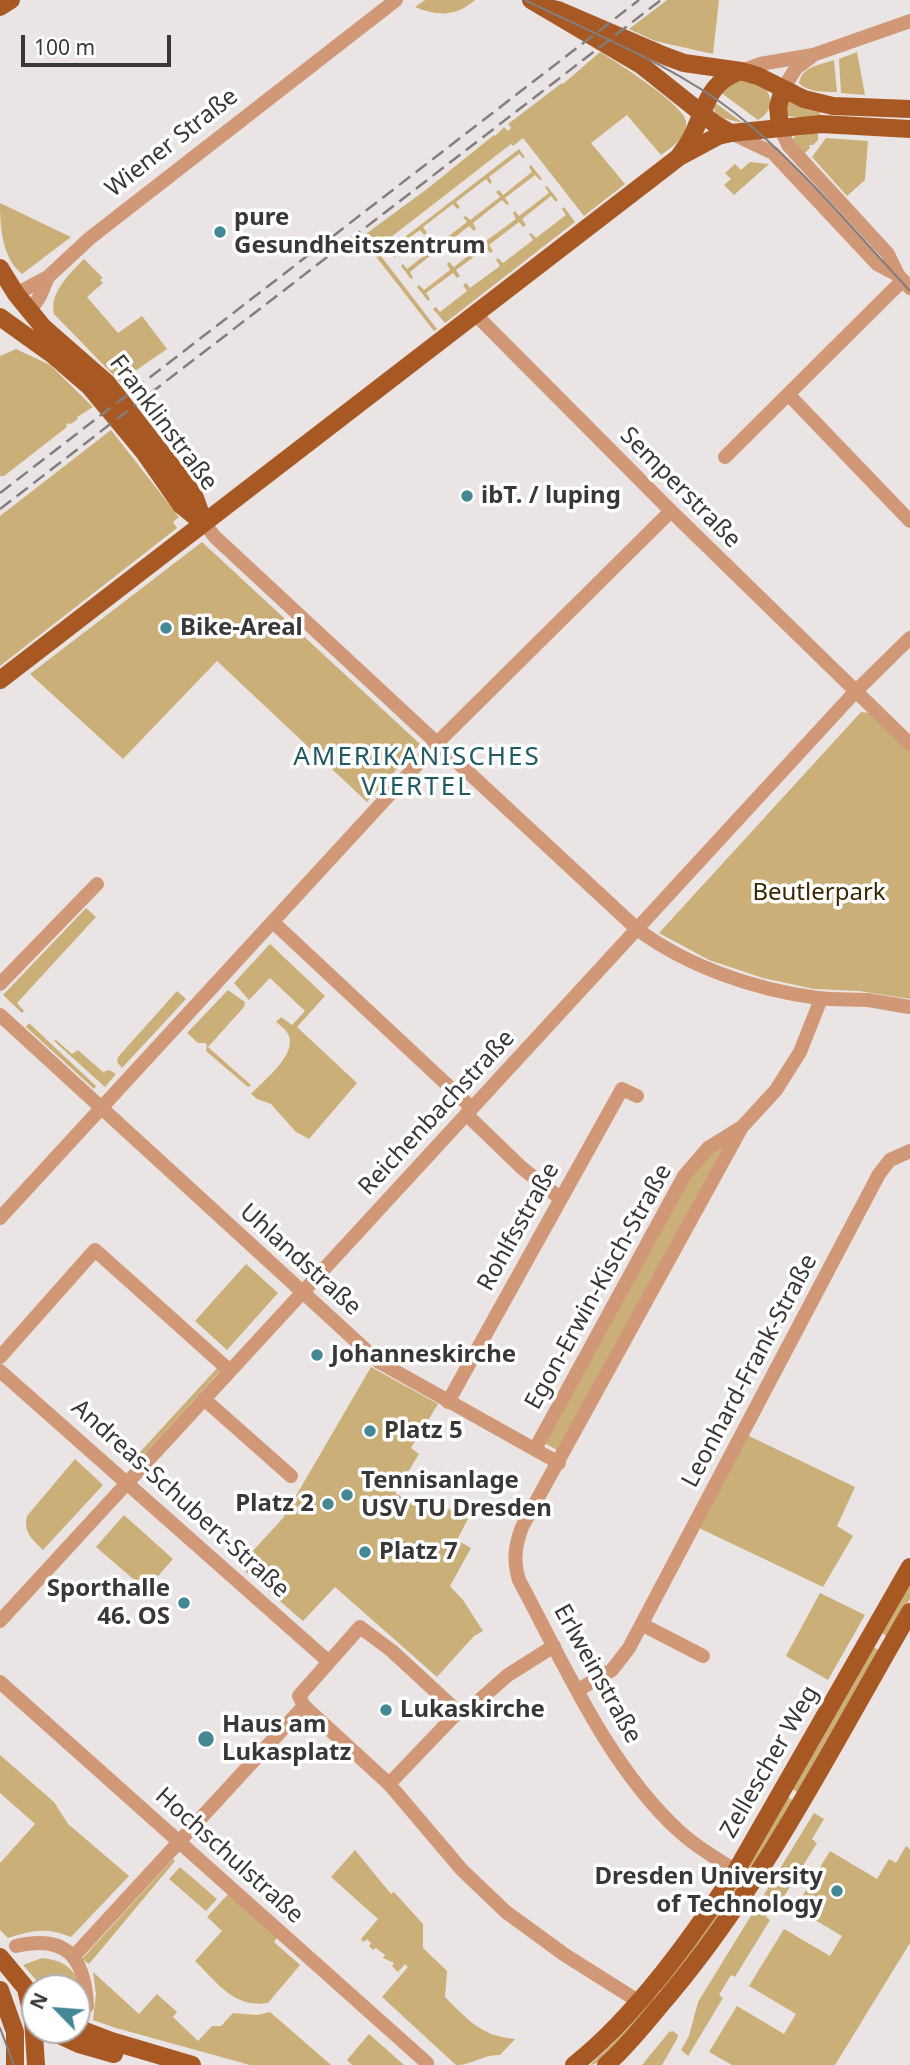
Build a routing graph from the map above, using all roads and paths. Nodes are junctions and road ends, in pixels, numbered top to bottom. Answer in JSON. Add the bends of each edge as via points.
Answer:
{"nodes":[{"id":1,"x":11,"y":0,"type":"edge"},
{"id":2,"x":396,"y":0,"type":"edge"},
{"id":3,"x":530,"y":0,"type":"edge"},
{"id":4,"x":0,"y":7,"type":"edge"},
{"id":5,"x":548,"y":8,"type":"junction"},
{"id":6,"x":910,"y":21,"type":"edge"},
{"id":7,"x":813,"y":55,"type":"junction"},
{"id":8,"x":741,"y":71,"type":"junction"},
{"id":9,"x":783,"y":89,"type":"junction"},
{"id":10,"x":910,"y":109,"type":"edge"},
{"id":11,"x":701,"y":111,"type":"junction"},
{"id":12,"x":772,"y":128,"type":"junction"},
{"id":13,"x":910,"y":129,"type":"edge"},
{"id":14,"x":731,"y":133,"type":"junction"},
{"id":15,"x":679,"y":157,"type":"junction"},
{"id":16,"x":0,"y":268,"type":"edge"},
{"id":17,"x":48,"y":277,"type":"junction"},
{"id":18,"x":904,"y":281,"type":"edge"},
{"id":19,"x":16,"y":295,"type":"junction"},
{"id":20,"x":0,"y":305,"type":"edge"},
{"id":21,"x":30,"y":311,"type":"junction"},
{"id":22,"x":475,"y":314,"type":"junction"},
{"id":23,"x":4,"y":327,"type":"edge"},
{"id":24,"x":788,"y":394,"type":"junction"},
{"id":25,"x":725,"y":457,"type":"dead end"},
{"id":26,"x":671,"y":511,"type":"junction"},
{"id":27,"x":910,"y":521,"type":"edge"},
{"id":28,"x":204,"y":523,"type":"junction"},
{"id":29,"x":910,"y":638,"type":"edge"},
{"id":30,"x":0,"y":680,"type":"edge"},
{"id":31,"x":855,"y":692,"type":"junction"},
{"id":32,"x":438,"y":743,"type":"junction"},
{"id":33,"x":910,"y":744,"type":"edge"},
{"id":34,"x":97,"y":884,"type":"dead end"},
{"id":35,"x":273,"y":922,"type":"junction"},
{"id":36,"x":637,"y":929,"type":"junction"},
{"id":37,"x":0,"y":984,"type":"edge"},
{"id":38,"x":821,"y":999,"type":"junction"},
{"id":39,"x":910,"y":1007,"type":"edge"},
{"id":40,"x":0,"y":1015,"type":"edge"},
{"id":41,"x":637,"y":1096,"type":"dead end"},
{"id":42,"x":101,"y":1108,"type":"junction"},
{"id":43,"x":469,"y":1111,"type":"junction"},
{"id":44,"x":742,"y":1127,"type":"junction"},
{"id":45,"x":910,"y":1151,"type":"edge"},
{"id":46,"x":561,"y":1199,"type":"junction"},
{"id":47,"x":0,"y":1217,"type":"edge"},
{"id":48,"x":302,"y":1293,"type":"junction"},
{"id":49,"x":0,"y":1357,"type":"edge"},
{"id":50,"x":0,"y":1371,"type":"edge"},
{"id":51,"x":230,"y":1371,"type":"junction"},
{"id":52,"x":204,"y":1399,"type":"junction"},
{"id":53,"x":448,"y":1402,"type":"junction"},
{"id":54,"x":536,"y":1449,"type":"junction"},
{"id":55,"x":559,"y":1463,"type":"junction"},
{"id":56,"x":291,"y":1476,"type":"dead end"},
{"id":57,"x":128,"y":1482,"type":"junction"},
{"id":58,"x":910,"y":1567,"type":"edge"},
{"id":59,"x":910,"y":1612,"type":"edge"},
{"id":60,"x":0,"y":1621,"type":"edge"},
{"id":61,"x":643,"y":1625,"type":"junction"},
{"id":62,"x":554,"y":1646,"type":"junction"},
{"id":63,"x":703,"y":1656,"type":"dead end"},
{"id":64,"x":329,"y":1662,"type":"junction"},
{"id":65,"x":0,"y":1682,"type":"edge"},
{"id":66,"x":578,"y":1690,"type":"junction"},
{"id":67,"x":304,"y":1706,"type":"junction"},
{"id":68,"x":458,"y":1712,"type":"junction"},
{"id":69,"x":389,"y":1784,"type":"junction"},
{"id":70,"x":179,"y":1842,"type":"junction"},
{"id":71,"x":736,"y":1871,"type":"junction"},
{"id":72,"x":16,"y":1946,"type":"dead end"},
{"id":73,"x":74,"y":1956,"type":"junction"},
{"id":74,"x":0,"y":1957,"type":"edge"},
{"id":75,"x":83,"y":1974,"type":"edge"},
{"id":76,"x":21,"y":1983,"type":"edge"},
{"id":77,"x":0,"y":1988,"type":"edge"},
{"id":78,"x":638,"y":2001,"type":"junction"},
{"id":79,"x":21,"y":2008,"type":"edge"},
{"id":80,"x":91,"y":2033,"type":"edge"},
{"id":81,"x":35,"y":2044,"type":"edge"},
{"id":82,"x":79,"y":2044,"type":"edge"},
{"id":83,"x":427,"y":2063,"type":"dead end"},
{"id":84,"x":15,"y":2065,"type":"edge"},
{"id":85,"x":36,"y":2065,"type":"edge"},
{"id":86,"x":153,"y":2065,"type":"edge"},
{"id":87,"x":192,"y":2065,"type":"edge"},
{"id":88,"x":575,"y":2065,"type":"edge"},
{"id":89,"x":606,"y":2065,"type":"edge"}],
"edges":[{"from":1,"to":4,"type":"main road"},
{"from":2,"to":17,"type":"street","name":"Wiener Straße","via":[[90,238]]},
{"from":3,"to":5,"type":"main road"},
{"from":5,"to":8,"type":"main road","via":[[684,62]]},
{"from":5,"to":11,"type":"main road","via":[[641,65]]},
{"from":6,"to":7,"type":"street"},
{"from":7,"to":8,"type":"street"},
{"from":7,"to":9,"type":"street","via":[[800,64]]},
{"from":8,"to":9,"type":"main road"},
{"from":8,"to":11,"type":"main road","via":[[719,83]]},
{"from":9,"to":10,"type":"main road","via":[[824,104]]},
{"from":9,"to":12,"type":"main road"},
{"from":11,"to":14,"type":"main road"},
{"from":11,"to":15,"type":"main road"},
{"from":12,"to":13,"type":"main road","via":[[821,124]]},
{"from":12,"to":14,"type":"main road"},
{"from":12,"to":18,"type":"street","via":[[888,254]]},
{"from":14,"to":15,"type":"main road"},
{"from":14,"to":18,"type":"street","via":[[773,153],[877,264]]},
{"from":15,"to":22,"type":"main road"},
{"from":16,"to":19,"type":"main road","name":"Franklinstraße"},
{"from":17,"to":19,"type":"street","name":"Wiener Straße"},
{"from":17,"to":21,"type":"street","name":"Wiener Straße"},
{"from":18,"to":24,"type":"street"},
{"from":19,"to":20,"type":"main road","name":"Wiener Straße"},
{"from":19,"to":21,"type":"main road","name":"Franklinstraße"},
{"from":21,"to":23,"type":"main road","name":"Wiener Straße"},
{"from":21,"to":28,"type":"main road","name":"Franklinstraße","via":[[107,383],[194,495]]},
{"from":22,"to":26,"type":"street","name":"Semperstraße"},
{"from":22,"to":28,"type":"main road"},
{"from":23,"to":28,"type":"main road","name":"Franklinstraße","via":[[53,355],[89,387],[181,505]]},
{"from":24,"to":25,"type":"street"},
{"from":24,"to":27,"type":"street"},
{"from":26,"to":31,"type":"street","name":"Semperstraße"},
{"from":26,"to":32,"type":"street"},
{"from":28,"to":30,"type":"main road"},
{"from":28,"to":32,"type":"street"},
{"from":29,"to":31,"type":"street","name":"Reichenbachstraße"},
{"from":31,"to":33,"type":"street","name":"Semperstraße"},
{"from":31,"to":36,"type":"street","name":"Reichenbachstraße"},
{"from":32,"to":35,"type":"street"},
{"from":32,"to":36,"type":"street"},
{"from":34,"to":37,"type":"street"},
{"from":35,"to":42,"type":"street"},
{"from":35,"to":43,"type":"street"},
{"from":36,"to":38,"type":"street","via":[[692,961],[752,984]]},
{"from":36,"to":43,"type":"street","name":"Reichenbachstraße"},
{"from":38,"to":39,"type":"street"},
{"from":38,"to":44,"type":"street","name":"Egon-Erwin-Kisch-Straße","via":[[800,1052],[776,1090]]},
{"from":40,"to":42,"type":"street","name":"Uhlandstraße"},
{"from":41,"to":46,"type":"street","name":"Rohlfsstraße","via":[[622,1089]]},
{"from":42,"to":47,"type":"street"},
{"from":42,"to":48,"type":"street","name":"Uhlandstraße"},
{"from":43,"to":46,"type":"street","via":[[522,1168]]},
{"from":43,"to":48,"type":"street","name":"Reichenbachstraße"},
{"from":44,"to":54,"type":"street","name":"Egon-Erwin-Kisch-Straße","via":[[708,1148],[684,1176]]},
{"from":44,"to":55,"type":"street","name":"Egon-Erwin-Kisch-Straße"},
{"from":45,"to":61,"type":"street","name":"Leonhard-Frank-Straße","via":[[890,1160],[879,1174]]},
{"from":46,"to":53,"type":"street","name":"Rohlfsstraße"},
{"from":48,"to":51,"type":"street","name":"Reichenbachstraße"},
{"from":48,"to":53,"type":"street","name":"Uhlandstraße","via":[[379,1362]]},
{"from":49,"to":51,"type":"street","via":[[95,1250]]},
{"from":50,"to":57,"type":"street","name":"Andreas-Schubert-Straße"},
{"from":51,"to":52,"type":"street","name":"Reichenbachstraße"},
{"from":52,"to":56,"type":"street"},
{"from":52,"to":57,"type":"street","name":"Reichenbachstraße"},
{"from":53,"to":54,"type":"street","name":"Uhlandstraße"},
{"from":54,"to":55,"type":"street","name":"Uhlandstraße"},
{"from":55,"to":62,"type":"street","name":"Erlweinstraße","via":[[522,1527],[514,1553],[519,1580]]},
{"from":57,"to":60,"type":"street","name":"Reichenbachstraße"},
{"from":57,"to":64,"type":"street","name":"Andreas-Schubert-Straße"},
{"from":58,"to":71,"type":"main road","name":"Zellescher Weg"},
{"from":59,"to":89,"type":"main road","name":"Zellescher Weg","via":[[723,1927],[633,2039]]},
{"from":61,"to":63,"type":"street"},
{"from":61,"to":66,"type":"street","name":"Leonhard-Frank-Straße","via":[[612,1670]]},
{"from":62,"to":66,"type":"street","name":"Erlweinstraße"},
{"from":62,"to":68,"type":"street","via":[[508,1675],[467,1711]]},
{"from":64,"to":67,"type":"street","via":[[299,1696]]},
{"from":64,"to":68,"type":"street","via":[[360,1628]]},
{"from":65,"to":70,"type":"street","name":"Hochschulstraße"},
{"from":66,"to":71,"type":"street","name":"Erlweinstraße","via":[[619,1760],[657,1809],[697,1846]]},
{"from":67,"to":69,"type":"street"},
{"from":67,"to":70,"type":"street"},
{"from":68,"to":69,"type":"street"},
{"from":69,"to":78,"type":"street","via":[[462,1870],[506,1912]]},
{"from":70,"to":73,"type":"street"},
{"from":70,"to":83,"type":"street","name":"Hochschulstraße"},
{"from":71,"to":78,"type":"main road","name":"Zellescher Weg"},
{"from":72,"to":73,"type":"street","via":[[36,1941]]},
{"from":73,"to":75,"type":"street"},
{"from":74,"to":76,"type":"main road"},
{"from":77,"to":79,"type":"main road"},
{"from":77,"to":84,"type":"main road","via":[[15,2032]]},
{"from":78,"to":88,"type":"main road","name":"Zellescher Weg"},
{"from":80,"to":87,"type":"main road"},
{"from":81,"to":85,"type":"main road"},
{"from":82,"to":86,"type":"main road"}]}
